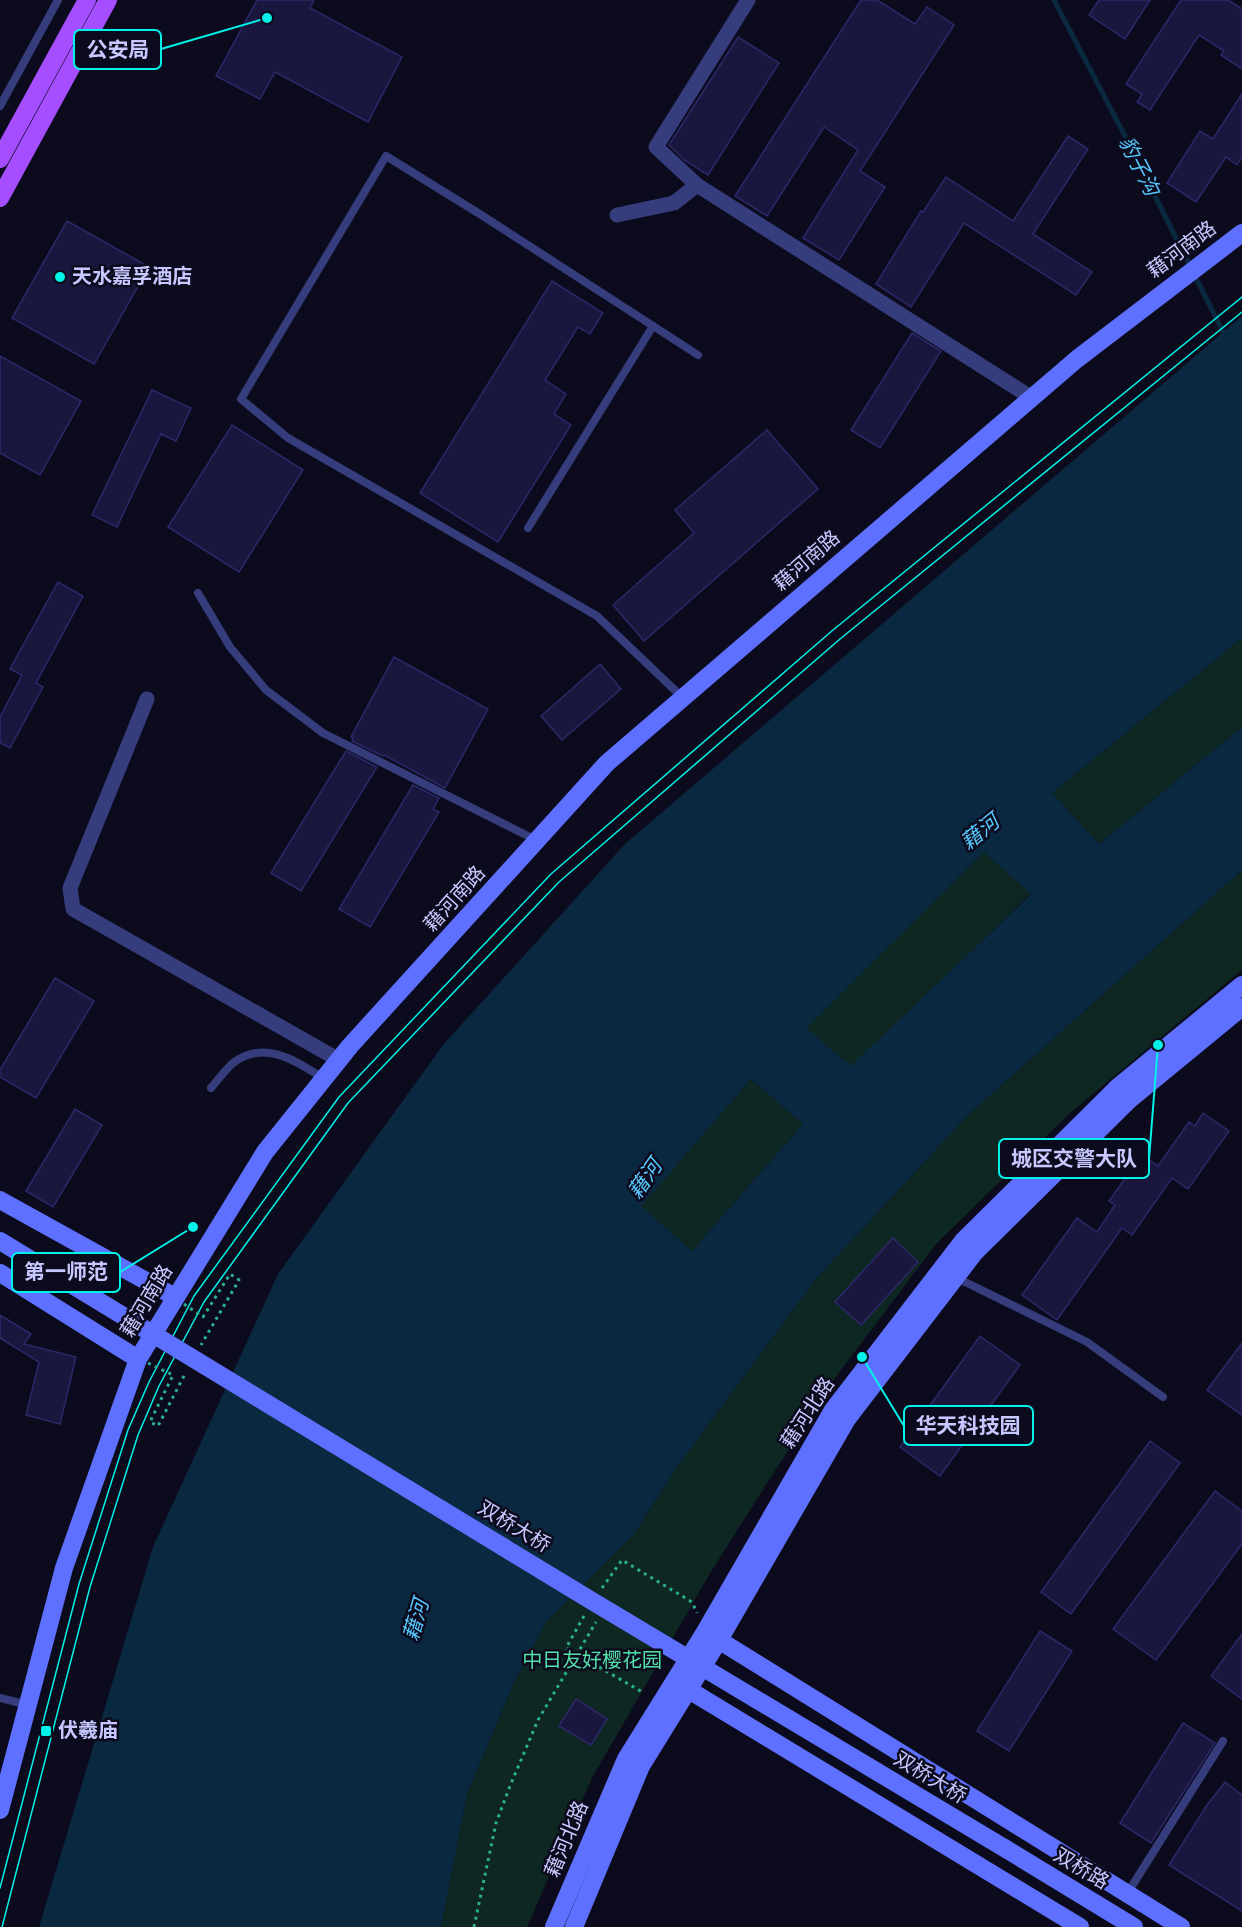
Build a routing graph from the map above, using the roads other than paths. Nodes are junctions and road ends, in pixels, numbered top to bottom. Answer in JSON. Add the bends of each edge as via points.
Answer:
{"nodes":[{"id":1,"x":58,"y":0,"type":"edge"},
{"id":2,"x":87,"y":0,"type":"edge"},
{"id":3,"x":108,"y":0,"type":"edge"},
{"id":4,"x":748,"y":0,"type":"edge"},
{"id":5,"x":0,"y":106,"type":"edge"},
{"id":6,"x":0,"y":159,"type":"edge"},
{"id":7,"x":698,"y":185,"type":"junction"},
{"id":8,"x":0,"y":198,"type":"edge"},
{"id":9,"x":617,"y":215,"type":"dead end"},
{"id":10,"x":1242,"y":233,"type":"edge"},
{"id":11,"x":653,"y":326,"type":"junction"},
{"id":12,"x":698,"y":355,"type":"dead end"},
{"id":13,"x":1032,"y":398,"type":"junction"},
{"id":14,"x":528,"y":528,"type":"dead end"},
{"id":15,"x":198,"y":593,"type":"dead end"},
{"id":16,"x":683,"y":698,"type":"junction"},
{"id":17,"x":147,"y":699,"type":"dead end"},
{"id":18,"x":537,"y":841,"type":"junction"},
{"id":19,"x":1242,"y":985,"type":"edge"},
{"id":20,"x":1242,"y":1007,"type":"edge"},
{"id":21,"x":339,"y":1060,"type":"junction"},
{"id":22,"x":324,"y":1078,"type":"junction"},
{"id":23,"x":211,"y":1088,"type":"dead end"},
{"id":24,"x":0,"y":1200,"type":"edge"},
{"id":25,"x":0,"y":1241,"type":"edge"},
{"id":26,"x":0,"y":1273,"type":"edge"},
{"id":27,"x":956,"y":1277,"type":"junction"},
{"id":28,"x":180,"y":1300,"type":"junction"},
{"id":29,"x":143,"y":1361,"type":"junction"},
{"id":30,"x":1163,"y":1397,"type":"dead end"},
{"id":31,"x":712,"y":1636,"type":"junction"},
{"id":32,"x":682,"y":1685,"type":"junction"},
{"id":33,"x":0,"y":1698,"type":"edge"},
{"id":34,"x":28,"y":1705,"type":"junction"},
{"id":35,"x":1223,"y":1741,"type":"dead end"},
{"id":36,"x":0,"y":1810,"type":"edge"},
{"id":37,"x":1006,"y":1849,"type":"joint"},
{"id":38,"x":1127,"y":1893,"type":"junction"},
{"id":39,"x":554,"y":1927,"type":"edge"},
{"id":40,"x":574,"y":1927,"type":"edge"},
{"id":41,"x":1080,"y":1927,"type":"edge"},
{"id":42,"x":1134,"y":1927,"type":"edge"},
{"id":43,"x":1181,"y":1927,"type":"edge"}],
"edges":[{"from":1,"to":5,"type":"lane"},
{"from":2,"to":6,"type":"main road"},
{"from":3,"to":8,"type":"main road"},
{"from":4,"to":7,"type":"street","via":[[656,147]]},
{"from":7,"to":9,"type":"street","via":[[674,203]]},
{"from":7,"to":13,"type":"street"},
{"from":10,"to":13,"type":"main road","name":"藉河南路"},
{"from":11,"to":12,"type":"lane"},
{"from":11,"to":14,"type":"lane"},
{"from":11,"to":16,"type":"lane","via":[[386,156],[241,399],[288,438],[597,616]]},
{"from":13,"to":16,"type":"main road","name":"藉河南路"},
{"from":15,"to":18,"type":"lane","via":[[230,647],[266,690],[323,733]]},
{"from":16,"to":18,"type":"main road","name":"藉河南路","via":[[607,763]]},
{"from":17,"to":21,"type":"street","via":[[70,888],[73,909]]},
{"from":18,"to":21,"type":"main road","name":"藉河南路"},
{"from":19,"to":31,"type":"main road","name":"藉河北路","via":[[1118,1088],[963,1241],[833,1410]]},
{"from":20,"to":27,"type":"main road","name":"藉河北路","via":[[1129,1100],[975,1252]]},
{"from":21,"to":22,"type":"main road","name":"藉河南路"},
{"from":22,"to":23,"type":"lane","via":[[282,1054],[256,1054],[232,1064]]},
{"from":22,"to":28,"type":"main road","name":"藉河南路","via":[[265,1152]]},
{"from":24,"to":28,"type":"main road"},
{"from":25,"to":37,"type":"main road","name":"双桥大桥","bridge":true,"via":[[596,1609]]},
{"from":26,"to":29,"type":"main road"},
{"from":27,"to":30,"type":"lane","via":[[1087,1342]]},
{"from":27,"to":31,"type":"main road","name":"藉河北路","via":[[846,1419]]},
{"from":28,"to":29,"type":"main road","name":"藉河南路"},
{"from":29,"to":34,"type":"main road","name":"藉河南路","via":[[64,1568]]},
{"from":31,"to":32,"type":"main road","name":"藉河北路"},
{"from":31,"to":38,"type":"main road"},
{"from":32,"to":39,"type":"main road","name":"藉河北路","via":[[626,1759]]},
{"from":32,"to":40,"type":"main road","name":"藉河北路","via":[[641,1766]]},
{"from":32,"to":41,"type":"main road"},
{"from":33,"to":34,"type":"lane"},
{"from":34,"to":36,"type":"main road","name":"藉河南路"},
{"from":35,"to":38,"type":"lane"},
{"from":37,"to":42,"type":"main road","name":"双桥路"},
{"from":38,"to":43,"type":"main road"}]}
